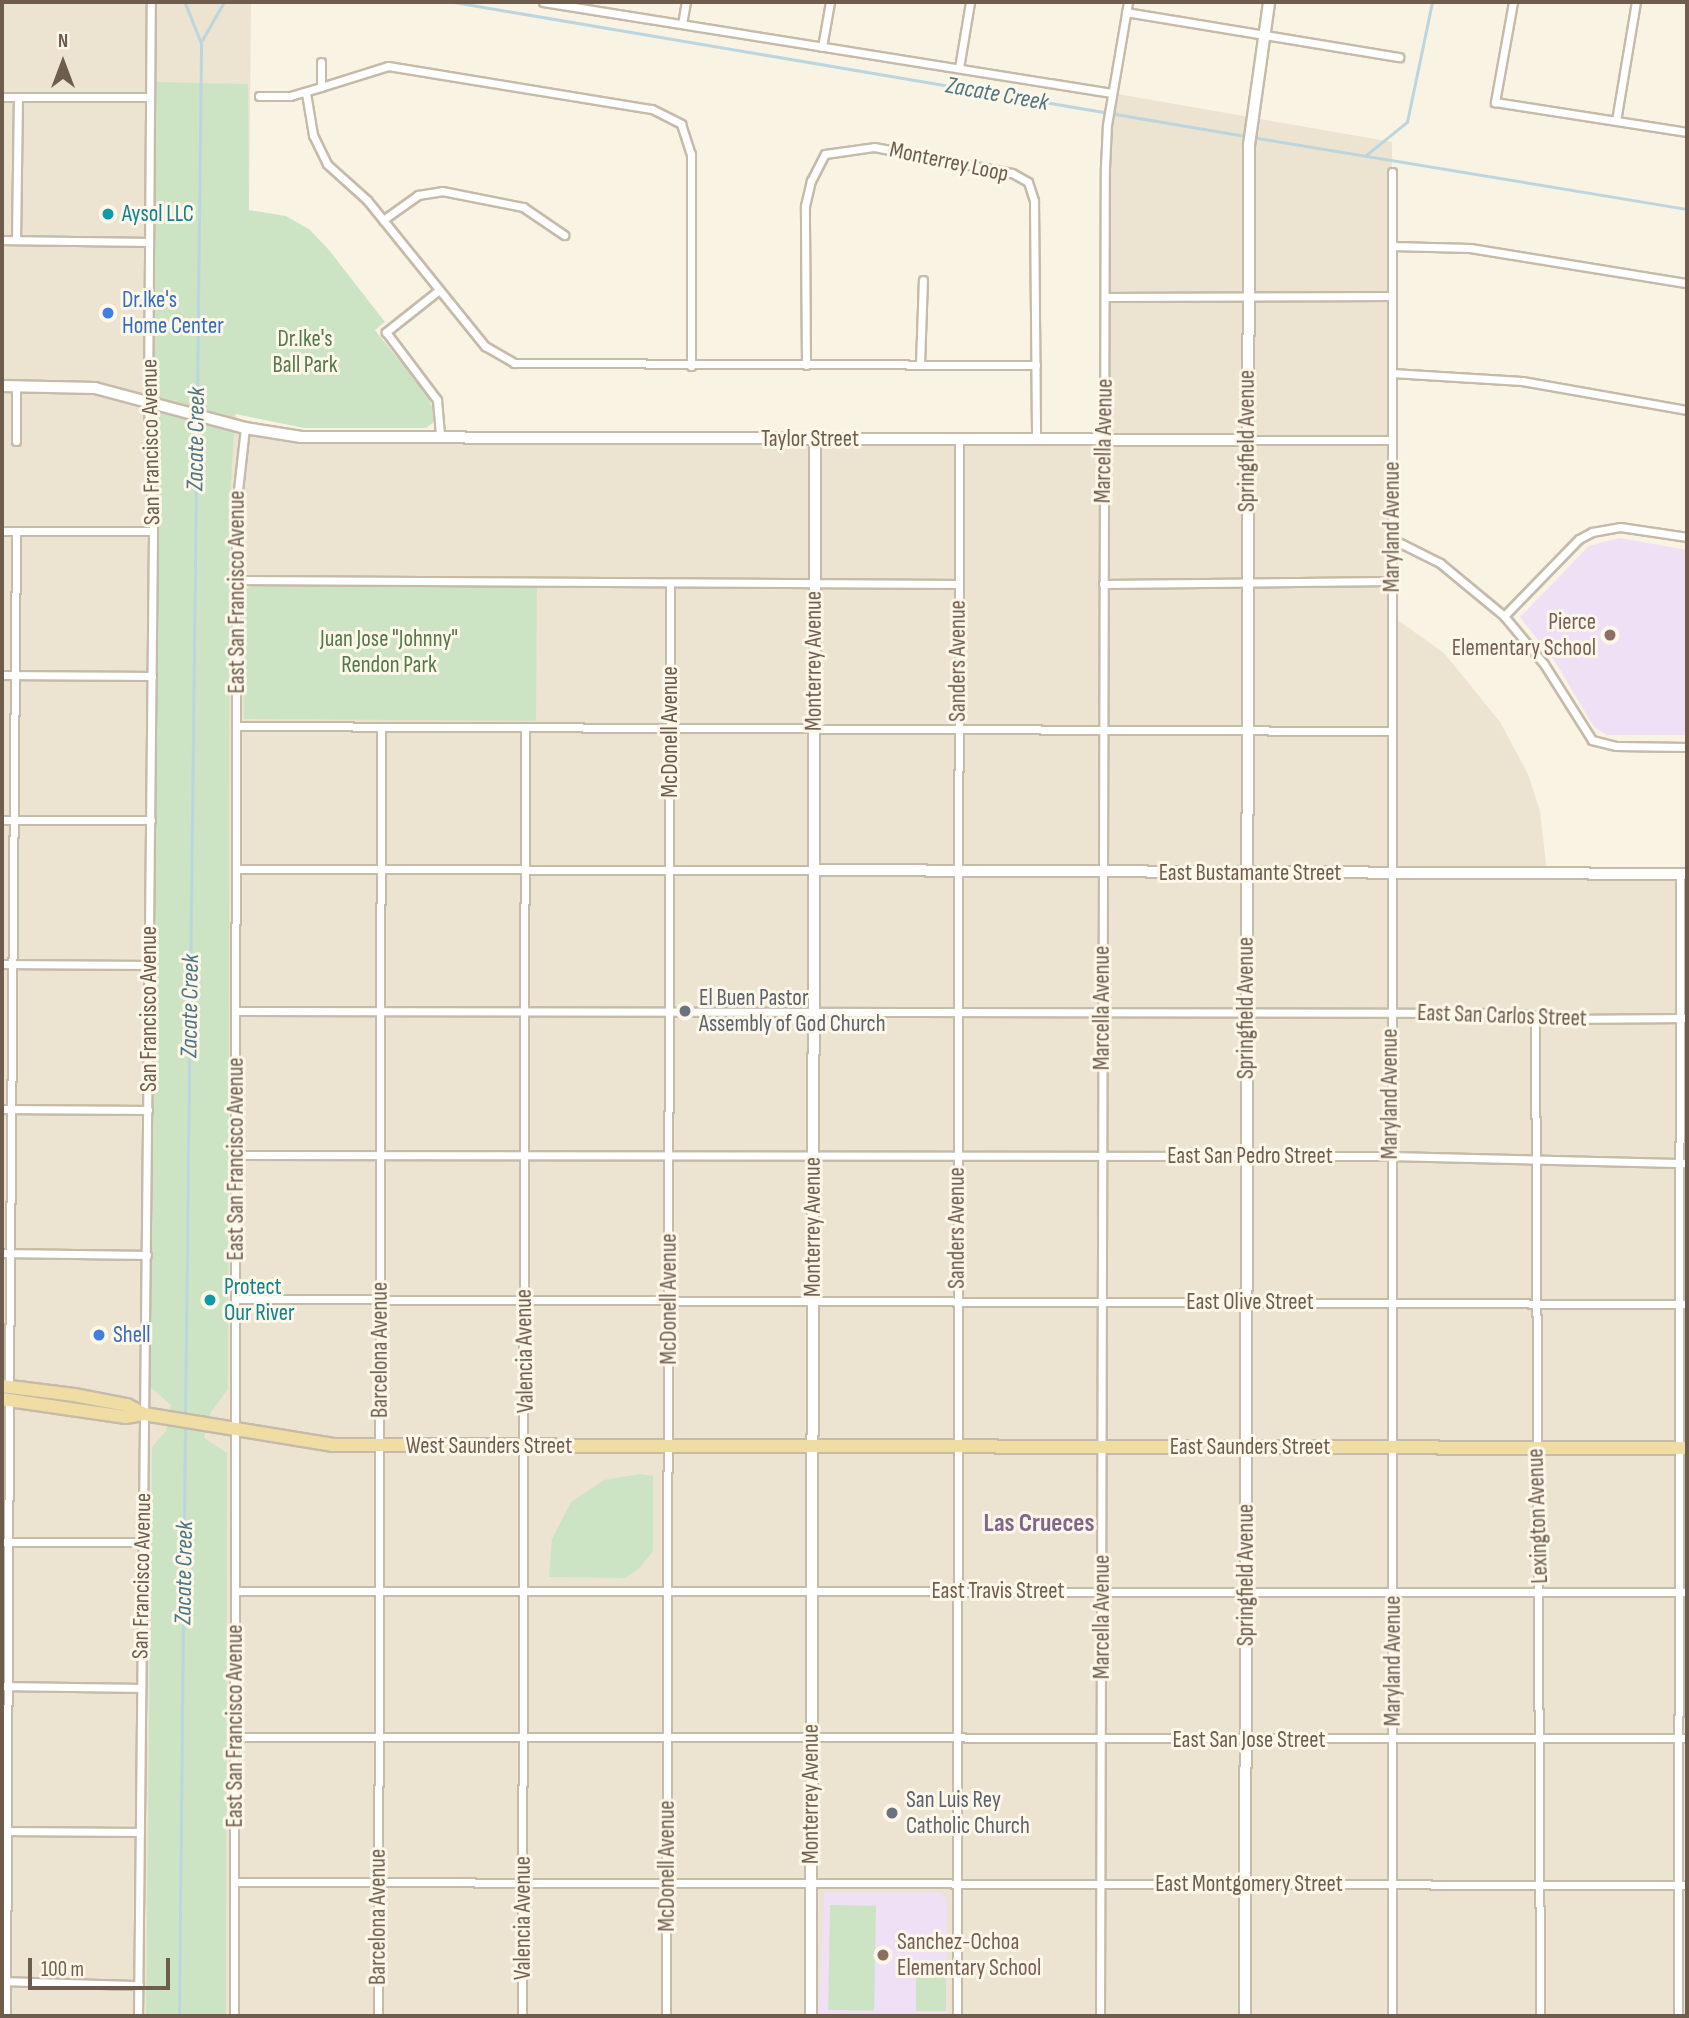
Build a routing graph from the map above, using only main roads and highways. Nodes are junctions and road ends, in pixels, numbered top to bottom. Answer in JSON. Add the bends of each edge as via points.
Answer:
{"nodes":[{"id":1,"x":1269,"y":2,"type":"edge"},
{"id":2,"x":5,"y":1393,"type":"edge"},
{"id":3,"x":812,"y":1447,"type":"joint"},
{"id":4,"x":1247,"y":1447,"type":"junction"},
{"id":5,"x":1683,"y":1448,"type":"edge"},
{"id":6,"x":1245,"y":2016,"type":"edge"}],
"edges":[{"from":1,"to":4,"type":"main road","name":"Springfield Avenue","via":[[1249,145]]},
{"from":2,"to":3,"type":"main road","name":"West Saunders Street","via":[[125,1417],[144,1414],[333,1445]]},
{"from":3,"to":4,"type":"main road","name":"East Saunders Street"},
{"from":4,"to":5,"type":"main road","name":"East Saunders Street"},
{"from":4,"to":6,"type":"main road","name":"Springfield Avenue"}]}
